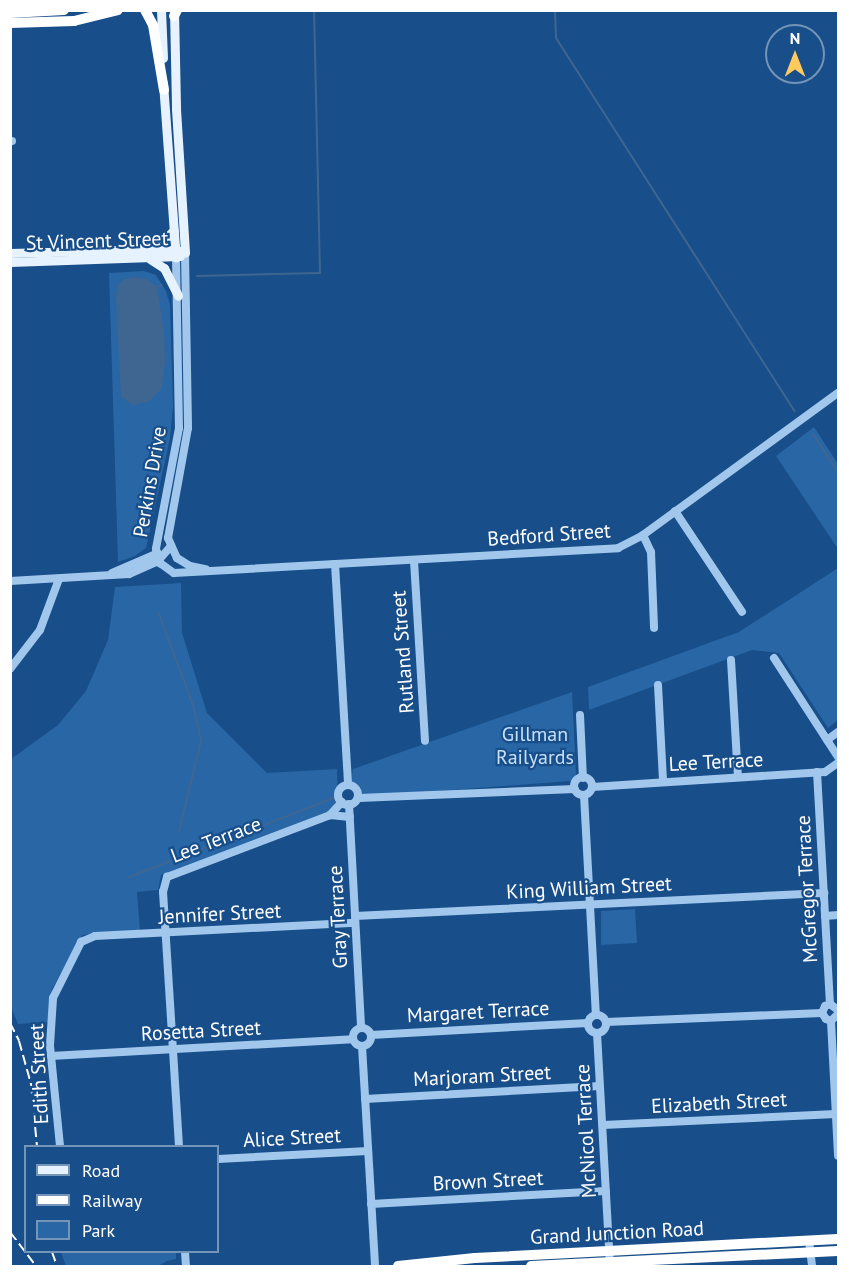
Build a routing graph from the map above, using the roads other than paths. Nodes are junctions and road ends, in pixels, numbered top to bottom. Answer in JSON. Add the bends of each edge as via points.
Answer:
{"nodes":[{"id":1,"x":64,"y":10,"type":"edge"},
{"id":2,"x":118,"y":10,"type":"edge"},
{"id":3,"x":145,"y":10,"type":"edge"},
{"id":4,"x":161,"y":10,"type":"edge"},
{"id":5,"x":175,"y":12,"type":"edge"},
{"id":6,"x":10,"y":13,"type":"edge"},
{"id":7,"x":10,"y":23,"type":"edge"},
{"id":8,"x":164,"y":90,"type":"junction"},
{"id":9,"x":174,"y":230,"type":"junction"},
{"id":10,"x":10,"y":253,"type":"edge"},
{"id":11,"x":143,"y":253,"type":"junction"},
{"id":12,"x":178,"y":253,"type":"junction"},
{"id":13,"x":10,"y":262,"type":"edge"},
{"id":14,"x":178,"y":296,"type":"junction"},
{"id":15,"x":838,"y":393,"type":"edge"},
{"id":16,"x":675,"y":511,"type":"junction"},
{"id":17,"x":643,"y":535,"type":"junction"},
{"id":18,"x":170,"y":547,"type":"junction"},
{"id":19,"x":157,"y":557,"type":"junction"},
{"id":20,"x":414,"y":561,"type":"junction"},
{"id":21,"x":335,"y":564,"type":"junction"},
{"id":22,"x":213,"y":570,"type":"junction"},
{"id":23,"x":59,"y":579,"type":"junction"},
{"id":24,"x":10,"y":581,"type":"edge"},
{"id":25,"x":742,"y":612,"type":"dead end"},
{"id":26,"x":654,"y":628,"type":"dead end"},
{"id":27,"x":774,"y":658,"type":"dead end"},
{"id":28,"x":731,"y":660,"type":"dead end"},
{"id":29,"x":10,"y":669,"type":"edge"},
{"id":30,"x":658,"y":685,"type":"dead end"},
{"id":31,"x":580,"y":715,"type":"dead end"},
{"id":32,"x":838,"y":732,"type":"edge"},
{"id":33,"x":827,"y":740,"type":"junction"},
{"id":34,"x":425,"y":741,"type":"dead end"},
{"id":35,"x":838,"y":757,"type":"edge"},
{"id":36,"x":838,"y":763,"type":"edge"},
{"id":37,"x":817,"y":772,"type":"junction"},
{"id":38,"x":738,"y":777,"type":"junction"},
{"id":39,"x":584,"y":778,"type":"junction"},
{"id":40,"x":663,"y":781,"type":"junction"},
{"id":41,"x":348,"y":784,"type":"junction"},
{"id":42,"x":592,"y":787,"type":"junction"},
{"id":43,"x":575,"y":789,"type":"junction"},
{"id":44,"x":584,"y":795,"type":"junction"},
{"id":45,"x":358,"y":798,"type":"junction"},
{"id":46,"x":346,"y":803,"type":"junction"},
{"id":47,"x":330,"y":815,"type":"junction"},
{"id":48,"x":350,"y":817,"type":"junction"},
{"id":49,"x":824,"y":893,"type":"junction"},
{"id":50,"x":590,"y":905,"type":"junction"},
{"id":51,"x":838,"y":915,"type":"edge"},
{"id":52,"x":825,"y":916,"type":"junction"},
{"id":53,"x":355,"y":920,"type":"junction"},
{"id":54,"x":166,"y":933,"type":"junction"},
{"id":55,"x":86,"y":938,"type":"joint"},
{"id":56,"x":830,"y":1004,"type":"junction"},
{"id":57,"x":838,"y":1012,"type":"edge"},
{"id":58,"x":822,"y":1013,"type":"junction"},
{"id":59,"x":596,"y":1015,"type":"junction"},
{"id":60,"x":831,"y":1020,"type":"junction"},
{"id":61,"x":606,"y":1022,"type":"junction"},
{"id":62,"x":588,"y":1023,"type":"junction"},
{"id":63,"x":361,"y":1028,"type":"junction"},
{"id":64,"x":597,"y":1033,"type":"junction"},
{"id":65,"x":371,"y":1035,"type":"junction"},
{"id":66,"x":353,"y":1039,"type":"junction"},
{"id":67,"x":362,"y":1046,"type":"junction"},
{"id":68,"x":174,"y":1049,"type":"junction"},
{"id":69,"x":51,"y":1056,"type":"junction"},
{"id":70,"x":836,"y":1072,"type":"edge"},
{"id":71,"x":600,"y":1086,"type":"junction"},
{"id":72,"x":365,"y":1099,"type":"junction"},
{"id":73,"x":836,"y":1114,"type":"junction"},
{"id":74,"x":603,"y":1125,"type":"junction"},
{"id":75,"x":838,"y":1129,"type":"edge"},
{"id":76,"x":60,"y":1145,"type":"edge"},
{"id":77,"x":179,"y":1145,"type":"edge"},
{"id":78,"x":368,"y":1151,"type":"junction"},
{"id":79,"x":838,"y":1155,"type":"edge"},
{"id":80,"x":219,"y":1159,"type":"edge"},
{"id":81,"x":606,"y":1191,"type":"junction"},
{"id":82,"x":371,"y":1204,"type":"junction"},
{"id":83,"x":838,"y":1239,"type":"edge"},
{"id":84,"x":809,"y":1247,"type":"junction"},
{"id":85,"x":838,"y":1251,"type":"edge"},
{"id":86,"x":609,"y":1257,"type":"junction"},
{"id":87,"x":581,"y":1261,"type":"edge"},
{"id":88,"x":655,"y":1264,"type":"edge"},
{"id":89,"x":375,"y":1266,"type":"edge"},
{"id":90,"x":398,"y":1266,"type":"edge"},
{"id":91,"x":531,"y":1266,"type":"edge"},
{"id":92,"x":812,"y":1266,"type":"edge"}],
"edges":[{"from":1,"to":6,"type":"highway"},
{"from":2,"to":7,"type":"highway","via":[[74,21]]},
{"from":3,"to":8,"type":"highway","via":[[152,21]]},
{"from":4,"to":8,"type":"main road","name":"Perkins Drive"},
{"from":5,"to":12,"type":"main road","name":"Perkins Drive"},
{"from":8,"to":9,"type":"main road","name":"Perkins Drive"},
{"from":9,"to":11,"type":"main road"},
{"from":9,"to":12,"type":"main road","name":"Perkins Drive"},
{"from":10,"to":11,"type":"main road","name":"St Vincent Street"},
{"from":11,"to":12,"type":"main road","name":"St Vincent Street"},
{"from":11,"to":13,"type":"main road","name":"St Vincent Street"},
{"from":11,"to":14,"type":"main road","via":[[164,268]]},
{"from":12,"to":14,"type":"street","name":"Perkins Drive"},
{"from":12,"to":18,"type":"street","name":"Perkins Drive","via":[[188,428],[169,526]]},
{"from":14,"to":19,"type":"street","name":"Perkins Drive","via":[[179,428]]},
{"from":15,"to":16,"type":"street","name":"Bedford Street"},
{"from":16,"to":17,"type":"street","name":"Bedford Street"},
{"from":16,"to":25,"type":"street"},
{"from":17,"to":20,"type":"street","name":"Bedford Street","via":[[609,549]]},
{"from":17,"to":26,"type":"street","via":[[651,552]]},
{"from":18,"to":19,"type":"street"},
{"from":18,"to":22,"type":"street","name":"Perkins Drive","via":[[188,565]]},
{"from":19,"to":22,"type":"street","name":"Perkins Drive","via":[[165,569],[174,573]]},
{"from":19,"to":23,"type":"street","via":[[129,574]]},
{"from":20,"to":21,"type":"street","name":"Bedford Street"},
{"from":20,"to":34,"type":"street","name":"Rutland Street"},
{"from":21,"to":22,"type":"street","name":"Bedford Street"},
{"from":21,"to":41,"type":"street"},
{"from":23,"to":24,"type":"street"},
{"from":23,"to":29,"type":"street","via":[[40,630]]},
{"from":27,"to":33,"type":"street"},
{"from":28,"to":38,"type":"street"},
{"from":30,"to":40,"type":"street"},
{"from":31,"to":39,"type":"street"},
{"from":32,"to":33,"type":"street"},
{"from":33,"to":35,"type":"street"},
{"from":36,"to":37,"type":"street","name":"Lee Terrace","via":[[825,772]]},
{"from":37,"to":38,"type":"street","name":"Lee Terrace"},
{"from":37,"to":49,"type":"street","name":"McGregor Terrace"},
{"from":38,"to":40,"type":"street","name":"Lee Terrace"},
{"from":39,"to":42,"type":"street","via":[[589,779]]},
{"from":39,"to":43,"type":"street","via":[[576,781]]},
{"from":40,"to":42,"type":"street","name":"Lee Terrace"},
{"from":41,"to":45,"type":"street","via":[[357,789]]},
{"from":41,"to":46,"type":"street","via":[[338,793]]},
{"from":42,"to":44,"type":"street"},
{"from":43,"to":44,"type":"street"},
{"from":43,"to":45,"type":"street"},
{"from":44,"to":50,"type":"street"},
{"from":45,"to":46,"type":"street"},
{"from":46,"to":47,"type":"street","name":"Lee Terrace"},
{"from":46,"to":48,"type":"street","name":"Gray Terrace"},
{"from":47,"to":48,"type":"street","name":"Lee Terrace"},
{"from":47,"to":54,"type":"street","name":"Lee Terrace","via":[[172,873],[167,877],[164,892]]},
{"from":48,"to":53,"type":"street","name":"Gray Terrace"},
{"from":49,"to":50,"type":"street","name":"King William Street"},
{"from":49,"to":52,"type":"street","name":"McGregor Terrace"},
{"from":50,"to":53,"type":"street","name":"King William Street"},
{"from":50,"to":59,"type":"street"},
{"from":51,"to":52,"type":"street"},
{"from":52,"to":56,"type":"street","name":"McGregor Terrace"},
{"from":53,"to":54,"type":"street","name":"Jennifer Street"},
{"from":53,"to":63,"type":"street","name":"Gray Terrace"},
{"from":54,"to":55,"type":"street","name":"Jennifer Street"},
{"from":54,"to":68,"type":"street","name":"Lee Terrace"},
{"from":55,"to":69,"type":"street","name":"Edith Street","via":[[53,998]]},
{"from":56,"to":57,"type":"street"},
{"from":56,"to":58,"type":"street"},
{"from":57,"to":60,"type":"street"},
{"from":58,"to":60,"type":"street"},
{"from":58,"to":61,"type":"street"},
{"from":59,"to":61,"type":"street"},
{"from":59,"to":62,"type":"street"},
{"from":60,"to":70,"type":"street"},
{"from":61,"to":64,"type":"street","via":[[603,1031]]},
{"from":62,"to":64,"type":"street","via":[[591,1031]]},
{"from":62,"to":65,"type":"street","name":"Margaret Terrace"},
{"from":63,"to":65,"type":"street"},
{"from":63,"to":66,"type":"street","via":[[354,1032]]},
{"from":64,"to":71,"type":"street","name":"McNicol Terrace"},
{"from":65,"to":67,"type":"street"},
{"from":66,"to":67,"type":"street"},
{"from":66,"to":68,"type":"street","name":"Rosetta Street"},
{"from":67,"to":72,"type":"street"},
{"from":68,"to":69,"type":"street","name":"Rosetta Street"},
{"from":68,"to":77,"type":"street","name":"Lee Terrace"},
{"from":69,"to":76,"type":"street","name":"Edith Street"},
{"from":70,"to":73,"type":"street"},
{"from":71,"to":72,"type":"street","name":"Marjoram Street"},
{"from":71,"to":74,"type":"street","name":"McNicol Terrace"},
{"from":72,"to":78,"type":"street"},
{"from":73,"to":74,"type":"street","name":"Elizabeth Street"},
{"from":73,"to":75,"type":"street"},
{"from":74,"to":81,"type":"street","name":"McNicol Terrace"},
{"from":75,"to":79,"type":"street"},
{"from":78,"to":80,"type":"street","name":"Alice Street"},
{"from":78,"to":82,"type":"street"},
{"from":81,"to":82,"type":"street","name":"Brown Street"},
{"from":81,"to":86,"type":"street","name":"McNicol Terrace"},
{"from":82,"to":89,"type":"street"},
{"from":83,"to":84,"type":"highway","name":"Grand Junction Road"},
{"from":84,"to":85,"type":"highway","name":"Grand Junction Road"},
{"from":84,"to":86,"type":"highway","name":"Grand Junction Road"},
{"from":84,"to":88,"type":"highway","name":"Grand Junction Road"},
{"from":84,"to":92,"type":"street"},
{"from":86,"to":87,"type":"highway","name":"Grand Junction Road"},
{"from":86,"to":88,"type":"highway","name":"Grand Junction Road"},
{"from":87,"to":90,"type":"highway","name":"Grand Junction Road","via":[[467,1258]]},
{"from":87,"to":91,"type":"highway","name":"Grand Junction Road"}]}
